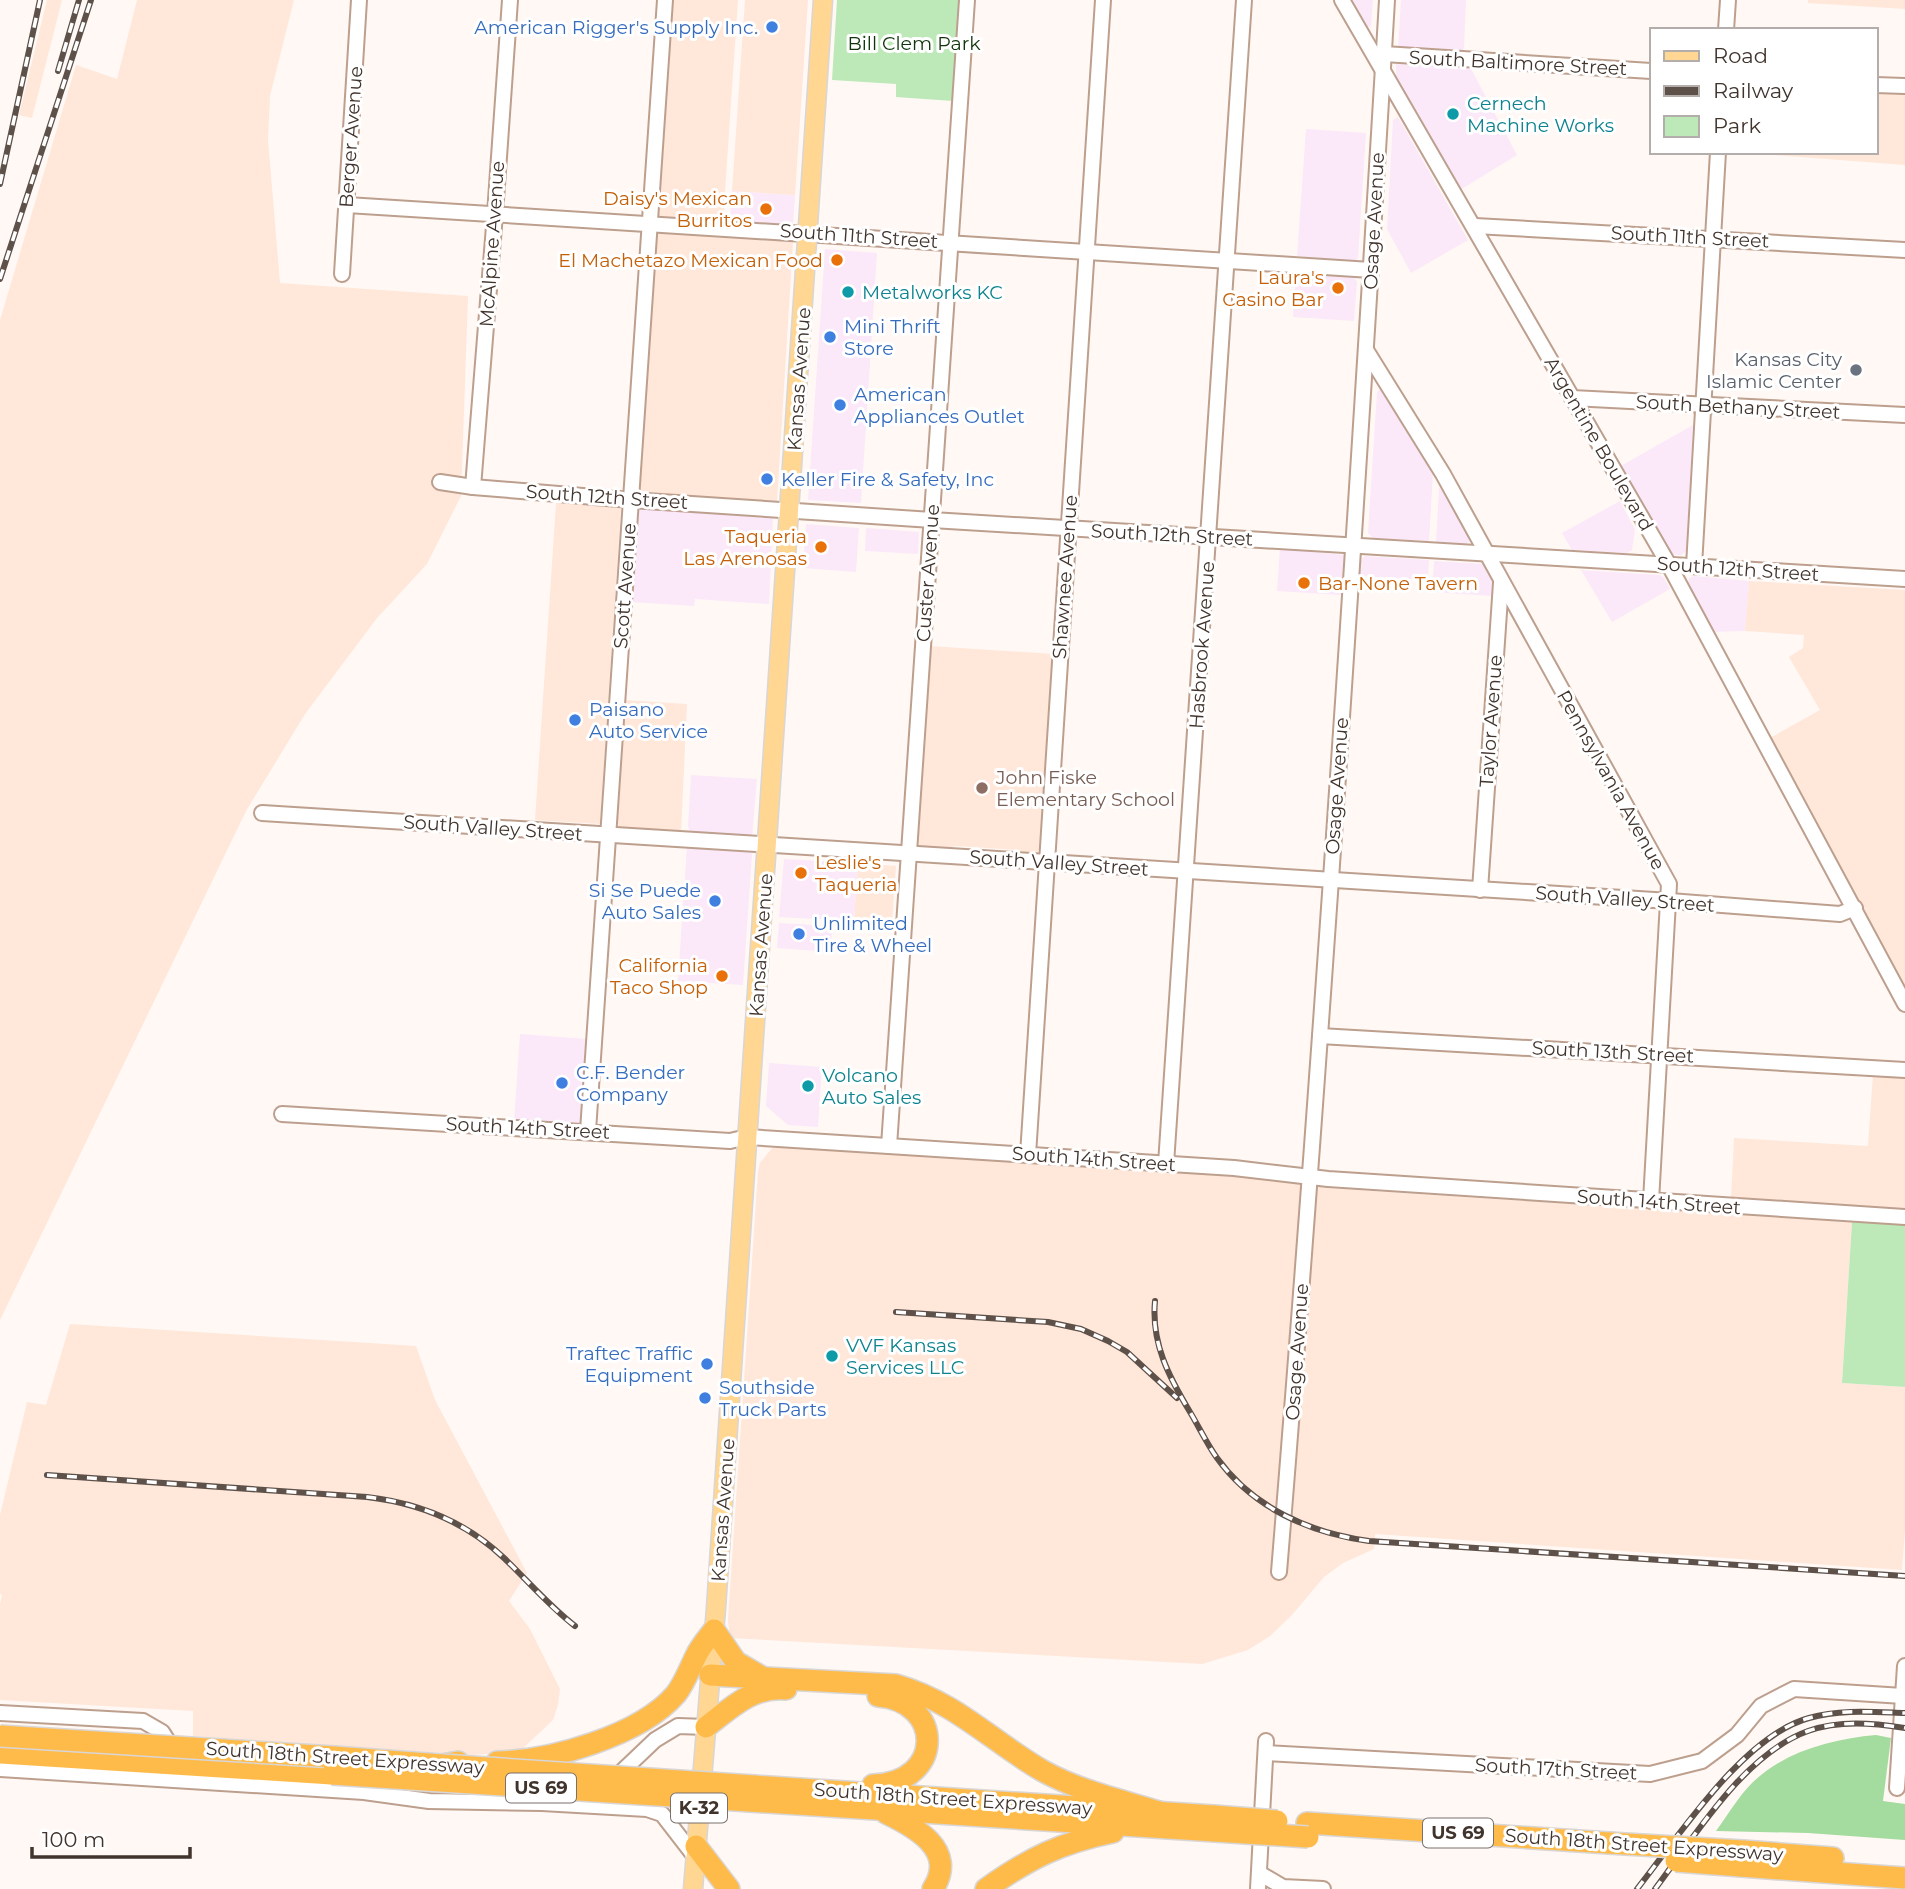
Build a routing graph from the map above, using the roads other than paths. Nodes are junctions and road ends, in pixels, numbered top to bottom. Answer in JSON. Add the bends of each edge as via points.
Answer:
{"nodes":[{"id":1,"x":359,"y":0,"type":"edge"},
{"id":2,"x":510,"y":0,"type":"edge"},
{"id":3,"x":665,"y":0,"type":"edge"},
{"id":4,"x":824,"y":0,"type":"edge"},
{"id":5,"x":967,"y":0,"type":"edge"},
{"id":6,"x":1103,"y":0,"type":"edge"},
{"id":7,"x":1244,"y":0,"type":"edge"},
{"id":8,"x":1342,"y":0,"type":"edge"},
{"id":9,"x":1387,"y":0,"type":"edge"},
{"id":10,"x":1728,"y":0,"type":"edge"},
{"id":11,"x":1726,"y":28,"type":"edge"},
{"id":12,"x":1384,"y":54,"type":"junction"},
{"id":13,"x":1650,"y":71,"type":"edge"},
{"id":14,"x":1382,"y":73,"type":"junction"},
{"id":15,"x":1877,"y":85,"type":"edge"},
{"id":16,"x":1905,"y":86,"type":"edge"},
{"id":17,"x":1718,"y":154,"type":"edge"},
{"id":18,"x":347,"y":205,"type":"junction"},
{"id":19,"x":495,"y":214,"type":"junction"},
{"id":20,"x":650,"y":223,"type":"junction"},
{"id":21,"x":1475,"y":226,"type":"junction"},
{"id":22,"x":808,"y":233,"type":"junction"},
{"id":23,"x":1713,"y":238,"type":"junction"},
{"id":24,"x":950,"y":242,"type":"junction"},
{"id":25,"x":1905,"y":250,"type":"edge"},
{"id":26,"x":1086,"y":252,"type":"junction"},
{"id":27,"x":1227,"y":260,"type":"junction"},
{"id":28,"x":1371,"y":270,"type":"junction"},
{"id":29,"x":342,"y":274,"type":"dead end"},
{"id":30,"x":1366,"y":350,"type":"junction"},
{"id":31,"x":1572,"y":398,"type":"junction"},
{"id":32,"x":1703,"y":405,"type":"junction"},
{"id":33,"x":1905,"y":415,"type":"edge"},
{"id":34,"x":440,"y":482,"type":"dead end"},
{"id":35,"x":472,"y":487,"type":"junction"},
{"id":36,"x":631,"y":500,"type":"junction"},
{"id":37,"x":791,"y":510,"type":"junction"},
{"id":38,"x":932,"y":520,"type":"junction"},
{"id":39,"x":1068,"y":528,"type":"junction"},
{"id":40,"x":1210,"y":537,"type":"junction"},
{"id":41,"x":1353,"y":546,"type":"junction"},
{"id":42,"x":1488,"y":555,"type":"junction"},
{"id":43,"x":1669,"y":565,"type":"junction"},
{"id":44,"x":1694,"y":566,"type":"junction"},
{"id":45,"x":1905,"y":579,"type":"edge"},
{"id":46,"x":1501,"y":581,"type":"junction"},
{"id":47,"x":262,"y":813,"type":"dead end"},
{"id":48,"x":608,"y":835,"type":"junction"},
{"id":49,"x":768,"y":845,"type":"junction"},
{"id":50,"x":909,"y":854,"type":"junction"},
{"id":51,"x":1046,"y":862,"type":"junction"},
{"id":52,"x":1185,"y":871,"type":"junction"},
{"id":53,"x":1331,"y":880,"type":"junction"},
{"id":54,"x":1480,"y":890,"type":"junction"},
{"id":55,"x":1670,"y":901,"type":"junction"},
{"id":56,"x":1855,"y":908,"type":"junction"},
{"id":57,"x":1905,"y":1004,"type":"edge"},
{"id":58,"x":1320,"y":1036,"type":"junction"},
{"id":59,"x":1660,"y":1055,"type":"junction"},
{"id":60,"x":1905,"y":1070,"type":"edge"},
{"id":61,"x":282,"y":1114,"type":"dead end"},
{"id":62,"x":588,"y":1131,"type":"junction"},
{"id":63,"x":747,"y":1137,"type":"junction"},
{"id":64,"x":889,"y":1146,"type":"junction"},
{"id":65,"x":1028,"y":1155,"type":"junction"},
{"id":66,"x":1166,"y":1164,"type":"junction"},
{"id":67,"x":1308,"y":1177,"type":"junction"},
{"id":68,"x":1651,"y":1201,"type":"junction"},
{"id":69,"x":1905,"y":1217,"type":"edge"},
{"id":70,"x":1279,"y":1572,"type":"dead end"},
{"id":71,"x":714,"y":1630,"type":"junction"},
{"id":72,"x":1905,"y":1666,"type":"edge"},
{"id":73,"x":710,"y":1675,"type":"junction"},
{"id":74,"x":762,"y":1677,"type":"junction"},
{"id":75,"x":1903,"y":1696,"type":"junction"},
{"id":76,"x":0,"y":1713,"type":"edge"},
{"id":77,"x":706,"y":1727,"type":"junction"},
{"id":78,"x":0,"y":1736,"type":"edge"},
{"id":79,"x":0,"y":1753,"type":"edge"},
{"id":80,"x":442,"y":1765,"type":"junction"},
{"id":81,"x":0,"y":1769,"type":"edge"},
{"id":82,"x":1897,"y":1788,"type":"dead end"},
{"id":83,"x":837,"y":1792,"type":"junction"},
{"id":84,"x":752,"y":1793,"type":"junction"},
{"id":85,"x":878,"y":1809,"type":"junction"},
{"id":86,"x":1159,"y":1812,"type":"junction"},
{"id":87,"x":1215,"y":1824,"type":"junction"},
{"id":88,"x":1139,"y":1826,"type":"junction"},
{"id":89,"x":696,"y":1852,"type":"junction"},
{"id":90,"x":1742,"y":1858,"type":"junction"},
{"id":91,"x":1905,"y":1864,"type":"edge"},
{"id":92,"x":1259,"y":1872,"type":"junction"},
{"id":93,"x":1905,"y":1878,"type":"edge"},
{"id":94,"x":693,"y":1889,"type":"edge"},
{"id":95,"x":729,"y":1889,"type":"edge"},
{"id":96,"x":933,"y":1889,"type":"edge"},
{"id":97,"x":986,"y":1889,"type":"edge"},
{"id":98,"x":1258,"y":1889,"type":"edge"},
{"id":99,"x":1323,"y":1889,"type":"edge"}],
"edges":[{"from":1,"to":18,"type":"street","name":"Berger Avenue"},
{"from":2,"to":19,"type":"street","name":"McAlpine Avenue"},
{"from":3,"to":20,"type":"street","name":"Scott Avenue"},
{"from":4,"to":22,"type":"main road","name":"Kansas Avenue"},
{"from":5,"to":24,"type":"street","name":"Custer Avenue"},
{"from":6,"to":26,"type":"street","name":"Shawnee Avenue"},
{"from":7,"to":27,"type":"street","name":"Hasbrook Avenue"},
{"from":8,"to":14,"type":"street","name":"Argentine Boulevard"},
{"from":9,"to":12,"type":"street","name":"Osage Avenue"},
{"from":10,"to":11,"type":"street"},
{"from":12,"to":13,"type":"street","name":"South Baltimore Street"},
{"from":12,"to":14,"type":"street","name":"Osage Avenue"},
{"from":14,"to":21,"type":"street","name":"Argentine Boulevard"},
{"from":14,"to":28,"type":"street","name":"Osage Avenue"},
{"from":15,"to":16,"type":"street"},
{"from":17,"to":23,"type":"street"},
{"from":18,"to":19,"type":"street","name":"South 11th Street"},
{"from":18,"to":29,"type":"street","name":"Berger Avenue"},
{"from":19,"to":20,"type":"street","name":"South 11th Street"},
{"from":19,"to":35,"type":"street","name":"McAlpine Avenue"},
{"from":20,"to":22,"type":"street","name":"South 11th Street"},
{"from":20,"to":36,"type":"street","name":"Scott Avenue"},
{"from":21,"to":23,"type":"street","name":"South 11th Street"},
{"from":21,"to":31,"type":"street","name":"Argentine Boulevard"},
{"from":22,"to":24,"type":"street","name":"South 11th Street"},
{"from":22,"to":37,"type":"main road","name":"Kansas Avenue"},
{"from":23,"to":25,"type":"street","name":"South 11th Street"},
{"from":23,"to":32,"type":"street"},
{"from":24,"to":26,"type":"street","name":"South 11th Street"},
{"from":24,"to":38,"type":"street","name":"Custer Avenue"},
{"from":26,"to":27,"type":"street","name":"South 11th Street"},
{"from":26,"to":39,"type":"street","name":"Shawnee Avenue"},
{"from":27,"to":28,"type":"street","name":"South 11th Street"},
{"from":27,"to":40,"type":"street","name":"Hasbrook Avenue"},
{"from":28,"to":30,"type":"street","name":"Osage Avenue"},
{"from":30,"to":41,"type":"street","name":"Osage Avenue"},
{"from":30,"to":42,"type":"street"},
{"from":31,"to":32,"type":"street","name":"South Bethany Street"},
{"from":31,"to":43,"type":"street","name":"Argentine Boulevard"},
{"from":32,"to":33,"type":"street","name":"South Bethany Street"},
{"from":32,"to":44,"type":"street"},
{"from":34,"to":35,"type":"street","name":"South 12th Street"},
{"from":35,"to":36,"type":"street","name":"South 12th Street"},
{"from":36,"to":37,"type":"street","name":"South 12th Street"},
{"from":36,"to":48,"type":"street","name":"Scott Avenue"},
{"from":37,"to":38,"type":"street","name":"South 12th Street"},
{"from":37,"to":49,"type":"main road","name":"Kansas Avenue"},
{"from":38,"to":39,"type":"street","name":"South 12th Street"},
{"from":38,"to":50,"type":"street","name":"Custer Avenue"},
{"from":39,"to":40,"type":"street","name":"South 12th Street"},
{"from":39,"to":51,"type":"street","name":"Shawnee Avenue"},
{"from":40,"to":41,"type":"street","name":"South 12th Street"},
{"from":40,"to":52,"type":"street","name":"Hasbrook Avenue"},
{"from":41,"to":42,"type":"street","name":"South 12th Street"},
{"from":41,"to":53,"type":"street","name":"Osage Avenue"},
{"from":42,"to":43,"type":"street","name":"South 12th Street"},
{"from":42,"to":46,"type":"street"},
{"from":43,"to":44,"type":"street","name":"South 12th Street"},
{"from":43,"to":56,"type":"street","name":"Argentine Boulevard"},
{"from":44,"to":45,"type":"street","name":"South 12th Street"},
{"from":46,"to":54,"type":"street","name":"Taylor Avenue"},
{"from":46,"to":55,"type":"street","name":"Pennsylvania Avenue","via":[[1669,884]]},
{"from":47,"to":48,"type":"street","name":"South Valley Street"},
{"from":48,"to":49,"type":"street","name":"South Valley Street"},
{"from":48,"to":62,"type":"street","name":"Scott Avenue"},
{"from":49,"to":50,"type":"street","name":"South Valley Street"},
{"from":49,"to":63,"type":"main road","name":"Kansas Avenue"},
{"from":50,"to":51,"type":"street","name":"South Valley Street"},
{"from":50,"to":64,"type":"street","name":"Custer Avenue"},
{"from":51,"to":52,"type":"street","name":"South Valley Street"},
{"from":51,"to":65,"type":"street","name":"Shawnee Avenue"},
{"from":52,"to":53,"type":"street","name":"South Valley Street"},
{"from":52,"to":66,"type":"street","name":"Hasbrook Avenue"},
{"from":53,"to":54,"type":"street","name":"South Valley Street"},
{"from":53,"to":58,"type":"street","name":"Osage Avenue"},
{"from":54,"to":55,"type":"street","name":"South Valley Street"},
{"from":55,"to":56,"type":"street","name":"South Valley Street","via":[[1840,914]]},
{"from":55,"to":59,"type":"street","name":"Pennsylvania Avenue"},
{"from":56,"to":57,"type":"street","name":"Argentine Boulevard"},
{"from":58,"to":59,"type":"street","name":"South 13th Street"},
{"from":58,"to":67,"type":"street","name":"Osage Avenue"},
{"from":59,"to":60,"type":"street","name":"South 13th Street"},
{"from":59,"to":68,"type":"street","name":"Pennsylvania Avenue"},
{"from":61,"to":62,"type":"street","name":"South 14th Street"},
{"from":62,"to":63,"type":"street","name":"South 14th Street","via":[[730,1141]]},
{"from":63,"to":64,"type":"street","name":"South 14th Street"},
{"from":63,"to":71,"type":"main road","name":"Kansas Avenue"},
{"from":64,"to":65,"type":"street","name":"South 14th Street"},
{"from":65,"to":66,"type":"street","name":"South 14th Street"},
{"from":66,"to":67,"type":"street","name":"South 14th Street"},
{"from":67,"to":68,"type":"street","name":"South 14th Street"},
{"from":67,"to":70,"type":"street","name":"Osage Avenue"},
{"from":68,"to":69,"type":"street","name":"South 14th Street"},
{"from":71,"to":73,"type":"main road","name":"Kansas Avenue"},
{"from":71,"to":74,"type":"highway","via":[[736,1662]]},
{"from":71,"to":80,"type":"highway","bridge":true,"via":[[674,1696],[637,1724],[584,1746],[516,1762]]},
{"from":72,"to":75,"type":"street"},
{"from":73,"to":74,"type":"highway"},
{"from":73,"to":77,"type":"main road","name":"Kansas Avenue","number":"K-32"},
{"from":74,"to":86,"type":"highway","via":[[895,1685],[919,1692],[951,1707],[1056,1777]]},
{"from":75,"to":82,"type":"street"},
{"from":75,"to":92,"type":"street","name":"South 17th Street","via":[[1794,1689],[1761,1706],[1737,1735],[1702,1760],[1650,1774],[1266,1747]]},
{"from":76,"to":77,"type":"street","via":[[143,1721],[162,1732],[173,1749],[612,1781],[655,1740],[678,1726]]},
{"from":77,"to":83,"type":"highway","via":[[745,1696],[779,1688],[888,1697],[915,1710],[927,1735],[927,1748],[917,1769],[892,1783]]},
{"from":77,"to":89,"type":"main road","name":"Kansas Avenue","number":"K-32"},
{"from":78,"to":80,"type":"highway","name":"South 18th Street Expressway","number":"US 69","bridge":true},
{"from":79,"to":84,"type":"highway","name":"South 18th Street Expressway","number":"US 69","bridge":true},
{"from":80,"to":84,"type":"highway","name":"South 18th Street Expressway","number":"US 69","bridge":true},
{"from":81,"to":89,"type":"street","via":[[364,1791],[429,1801],[647,1809],[662,1814]]},
{"from":83,"to":84,"type":"highway","name":"South 18th Street Expressway","number":"US 69"},
{"from":83,"to":86,"type":"highway","name":"South 18th Street Expressway","number":"US 69"},
{"from":84,"to":85,"type":"highway","name":"South 18th Street Expressway","number":"US 69"},
{"from":85,"to":88,"type":"highway","name":"South 18th Street Expressway","number":"US 69"},
{"from":85,"to":96,"type":"highway","via":[[911,1825],[933,1844],[939,1869]]},
{"from":86,"to":87,"type":"highway","name":"South 18th Street Expressway","number":"US 69"},
{"from":87,"to":88,"type":"highway","name":"South 18th Street Expressway","number":"US 69"},
{"from":87,"to":90,"type":"highway","name":"South 18th Street Expressway","number":"US 69","bridge":true},
{"from":88,"to":97,"type":"highway","via":[[1061,1845]]},
{"from":89,"to":94,"type":"main road","name":"Kansas Avenue","number":"K-32"},
{"from":89,"to":95,"type":"highway"},
{"from":90,"to":91,"type":"highway","name":"South 18th Street Expressway","number":"US 69"},
{"from":90,"to":93,"type":"highway","name":"South 18th Street Expressway","number":"US 69"},
{"from":92,"to":98,"type":"street"},
{"from":92,"to":99,"type":"street","via":[[1283,1887]]}]}
